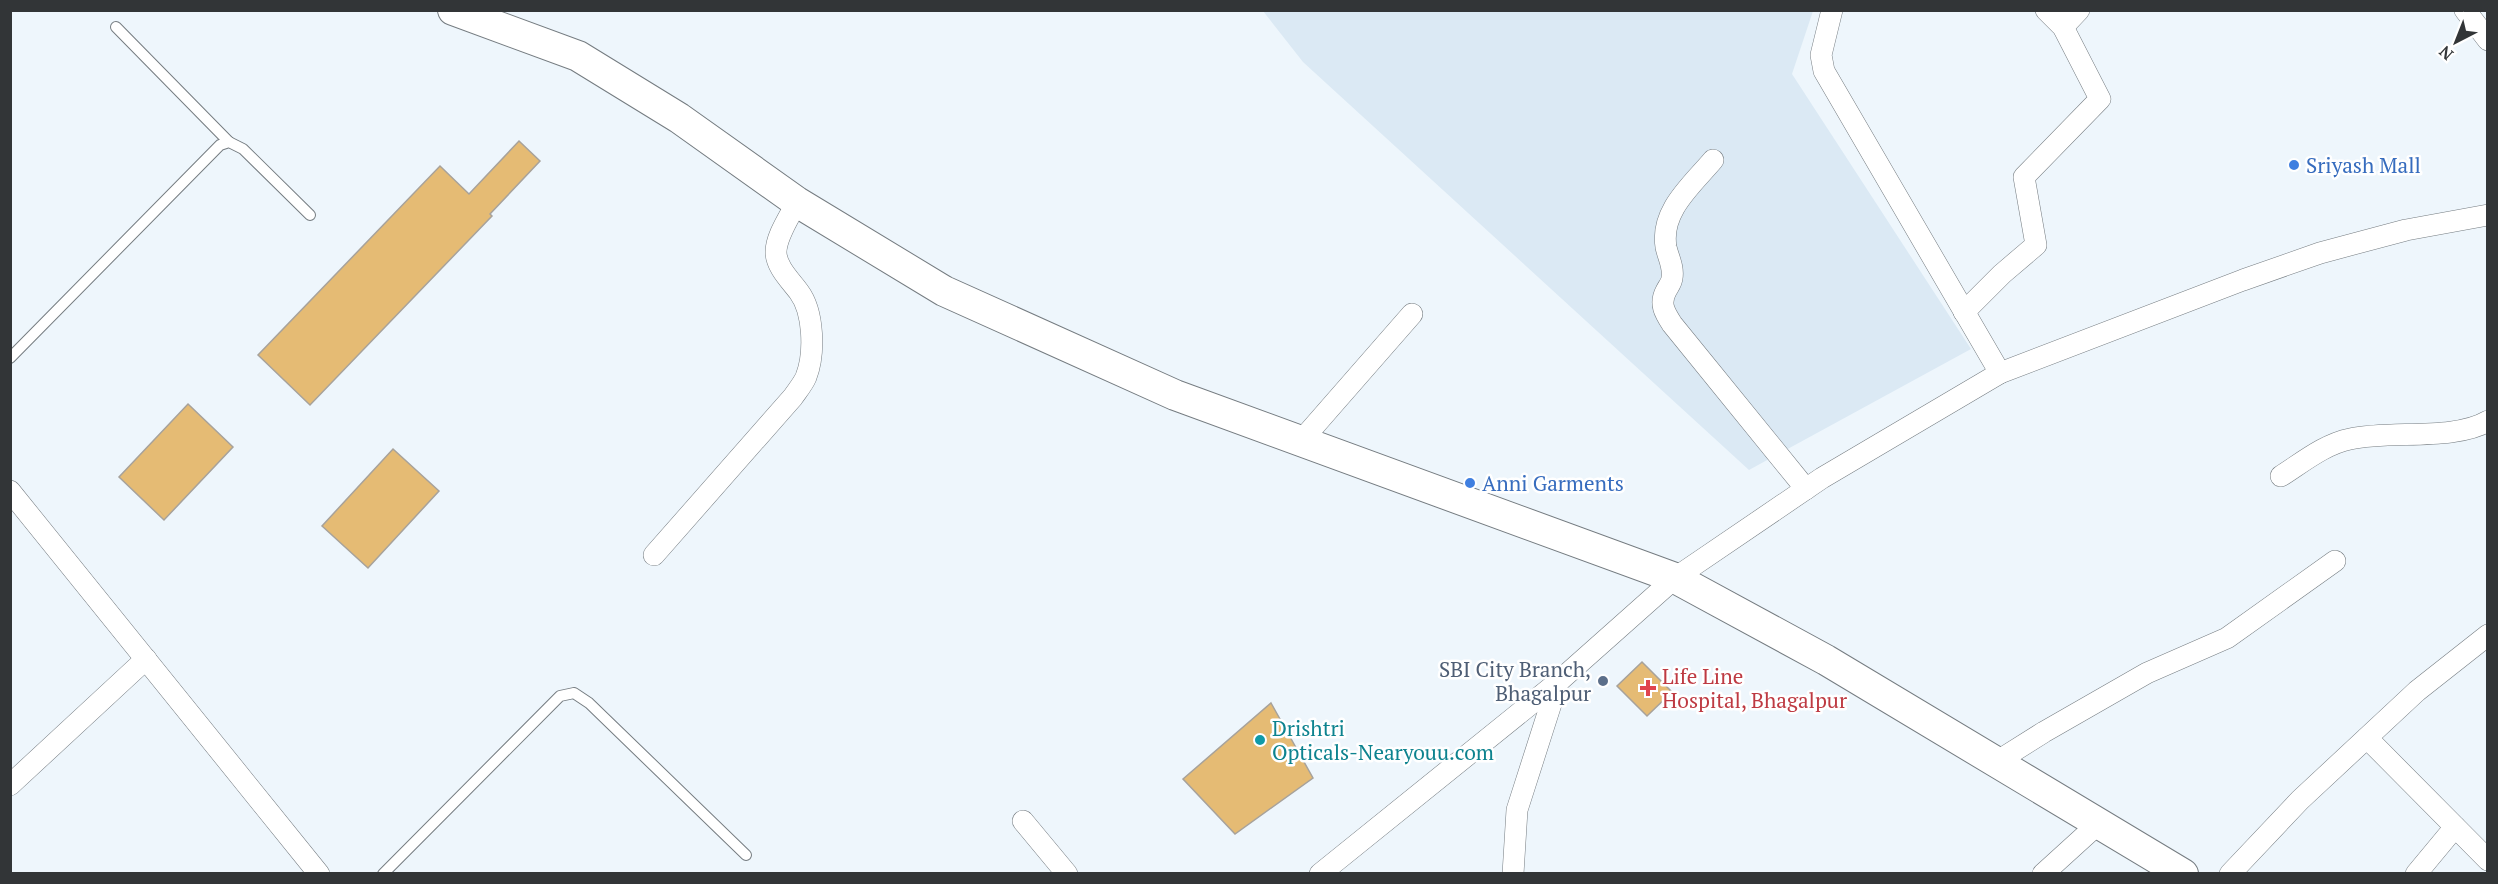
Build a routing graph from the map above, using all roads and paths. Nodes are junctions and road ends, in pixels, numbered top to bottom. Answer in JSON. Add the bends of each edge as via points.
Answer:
{"nodes":[{"id":1,"x":453,"y":10,"type":"edge"},
{"id":2,"x":1832,"y":10,"type":"edge"},
{"id":3,"x":2046,"y":10,"type":"edge"},
{"id":4,"x":2079,"y":10,"type":"edge"},
{"id":5,"x":2465,"y":10,"type":"edge"},
{"id":6,"x":116,"y":27,"type":"dead end"},
{"id":7,"x":2063,"y":27,"type":"junction"},
{"id":8,"x":2487,"y":40,"type":"edge"},
{"id":9,"x":229,"y":142,"type":"junction"},
{"id":10,"x":1713,"y":160,"type":"dead end"},
{"id":11,"x":797,"y":202,"type":"junction"},
{"id":12,"x":310,"y":215,"type":"dead end"},
{"id":13,"x":2487,"y":215,"type":"edge"},
{"id":14,"x":1964,"y":312,"type":"junction"},
{"id":15,"x":1412,"y":314,"type":"dead end"},
{"id":16,"x":10,"y":358,"type":"edge"},
{"id":17,"x":2000,"y":373,"type":"junction"},
{"id":18,"x":2487,"y":421,"type":"edge"},
{"id":19,"x":1301,"y":441,"type":"junction"},
{"id":20,"x":2281,"y":476,"type":"dead end"},
{"id":21,"x":1806,"y":489,"type":"junction"},
{"id":22,"x":10,"y":491,"type":"edge"},
{"id":23,"x":654,"y":555,"type":"dead end"},
{"id":24,"x":2335,"y":561,"type":"dead end"},
{"id":25,"x":1675,"y":579,"type":"junction"},
{"id":26,"x":2487,"y":635,"type":"edge"},
{"id":27,"x":146,"y":659,"type":"junction"},
{"id":28,"x":1558,"y":682,"type":"junction"},
{"id":29,"x":2367,"y":738,"type":"junction"},
{"id":30,"x":1998,"y":761,"type":"junction"},
{"id":31,"x":10,"y":785,"type":"edge"},
{"id":32,"x":1023,"y":821,"type":"dead end"},
{"id":33,"x":2098,"y":824,"type":"junction"},
{"id":34,"x":2455,"y":827,"type":"junction"},
{"id":35,"x":746,"y":855,"type":"dead end"},
{"id":36,"x":2487,"y":860,"type":"edge"},
{"id":37,"x":319,"y":873,"type":"edge"},
{"id":38,"x":383,"y":873,"type":"edge"},
{"id":39,"x":1067,"y":873,"type":"edge"},
{"id":40,"x":1320,"y":873,"type":"edge"},
{"id":41,"x":1513,"y":873,"type":"edge"},
{"id":42,"x":2043,"y":873,"type":"edge"},
{"id":43,"x":2183,"y":873,"type":"edge"},
{"id":44,"x":2230,"y":873,"type":"edge"},
{"id":45,"x":2416,"y":873,"type":"edge"}],
"edges":[{"from":1,"to":11,"type":"main road","via":[[579,56],[679,118]]},
{"from":2,"to":14,"type":"street","via":[[1821,55],[1824,70]]},
{"from":3,"to":7,"type":"street"},
{"from":4,"to":7,"type":"street"},
{"from":5,"to":8,"type":"street"},
{"from":6,"to":9,"type":"lane"},
{"from":7,"to":14,"type":"street","via":[[2100,99],[2024,177],[2036,245]]},
{"from":9,"to":12,"type":"lane","via":[[243,148]]},
{"from":9,"to":16,"type":"lane","via":[[220,145]]},
{"from":10,"to":21,"type":"street","via":[[1670,214],[1666,246],[1672,280],[1663,309]]},
{"from":11,"to":19,"type":"main road","via":[[944,291],[1175,394]]},
{"from":11,"to":23,"type":"street","via":[[776,252],[808,311],[806,378]]},
{"from":13,"to":17,"type":"street","via":[[2406,230],[2320,253]]},
{"from":14,"to":17,"type":"street"},
{"from":15,"to":19,"type":"street"},
{"from":17,"to":21,"type":"street"},
{"from":18,"to":20,"type":"street","via":[[2472,430],[2351,438],[2328,446]]},
{"from":19,"to":25,"type":"main road"},
{"from":21,"to":25,"type":"street"},
{"from":22,"to":27,"type":"street"},
{"from":24,"to":30,"type":"street","via":[[2227,638],[2146,673]]},
{"from":25,"to":28,"type":"street"},
{"from":25,"to":30,"type":"main road","via":[[1826,660]]},
{"from":26,"to":29,"type":"street","via":[[2417,691]]},
{"from":27,"to":31,"type":"street"},
{"from":27,"to":37,"type":"street"},
{"from":28,"to":40,"type":"street"},
{"from":28,"to":41,"type":"street","via":[[1517,810]]},
{"from":29,"to":34,"type":"street"},
{"from":29,"to":44,"type":"street"},
{"from":30,"to":33,"type":"main road"},
{"from":32,"to":39,"type":"street"},
{"from":33,"to":42,"type":"street"},
{"from":33,"to":43,"type":"main road"},
{"from":34,"to":36,"type":"street"},
{"from":34,"to":45,"type":"street"},
{"from":35,"to":38,"type":"lane","via":[[574,693],[560,696]]}]}
